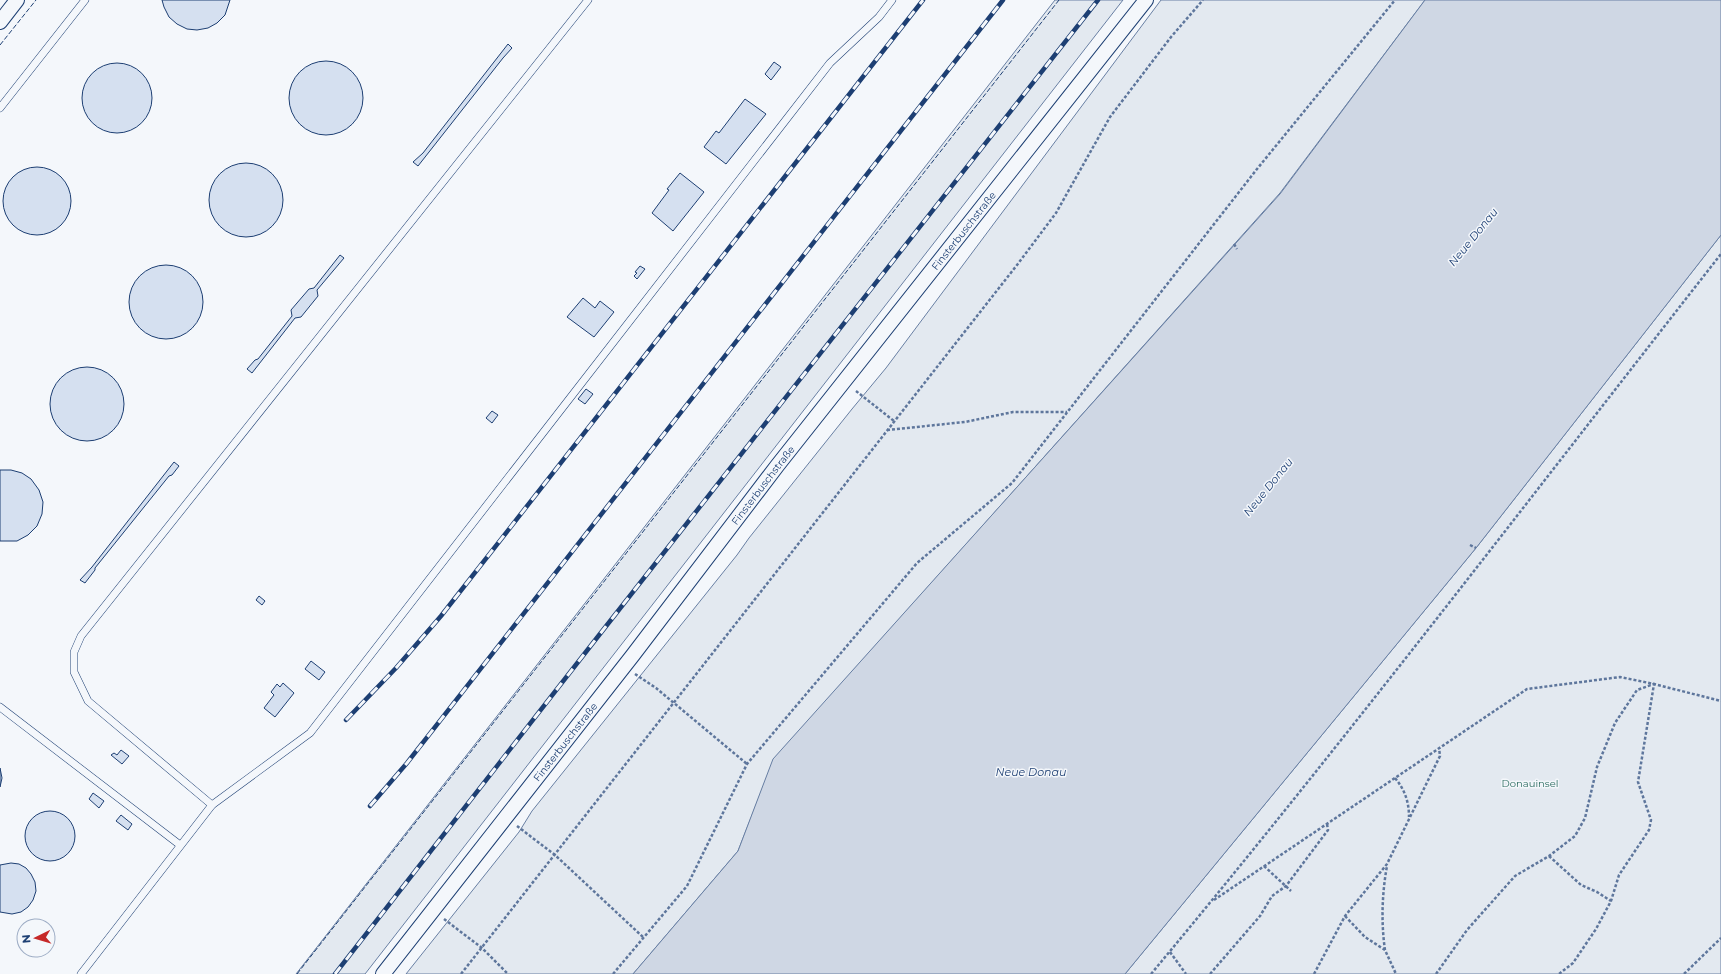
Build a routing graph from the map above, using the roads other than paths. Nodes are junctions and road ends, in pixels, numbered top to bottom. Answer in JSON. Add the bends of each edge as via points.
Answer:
{"nodes":[{"id":1,"x":17,"y":0,"type":"edge"},
{"id":2,"x":85,"y":0,"type":"edge"},
{"id":3,"x":588,"y":0,"type":"edge"},
{"id":4,"x":892,"y":0,"type":"edge"},
{"id":5,"x":1146,"y":0,"type":"edge"},
{"id":6,"x":0,"y":22,"type":"edge"},
{"id":7,"x":0,"y":108,"type":"edge"},
{"id":8,"x":0,"y":707,"type":"edge"},
{"id":9,"x":212,"y":805,"type":"junction"},
{"id":10,"x":180,"y":845,"type":"junction"},
{"id":11,"x":81,"y":974,"type":"edge"},
{"id":12,"x":383,"y":974,"type":"edge"}],
"edges":[{"from":1,"to":6,"type":"street"},
{"from":2,"to":7,"type":"lane"},
{"from":3,"to":9,"type":"lane","via":[[81,636],[74,652],[74,672],[88,701]]},
{"from":4,"to":9,"type":"lane","via":[[879,17],[830,62],[310,734]]},
{"from":5,"to":12,"type":"street","name":"Finsterbuschstraße","via":[[777,466],[633,655]]},
{"from":8,"to":10,"type":"lane"},
{"from":9,"to":10,"type":"lane"},
{"from":10,"to":11,"type":"lane"}]}
